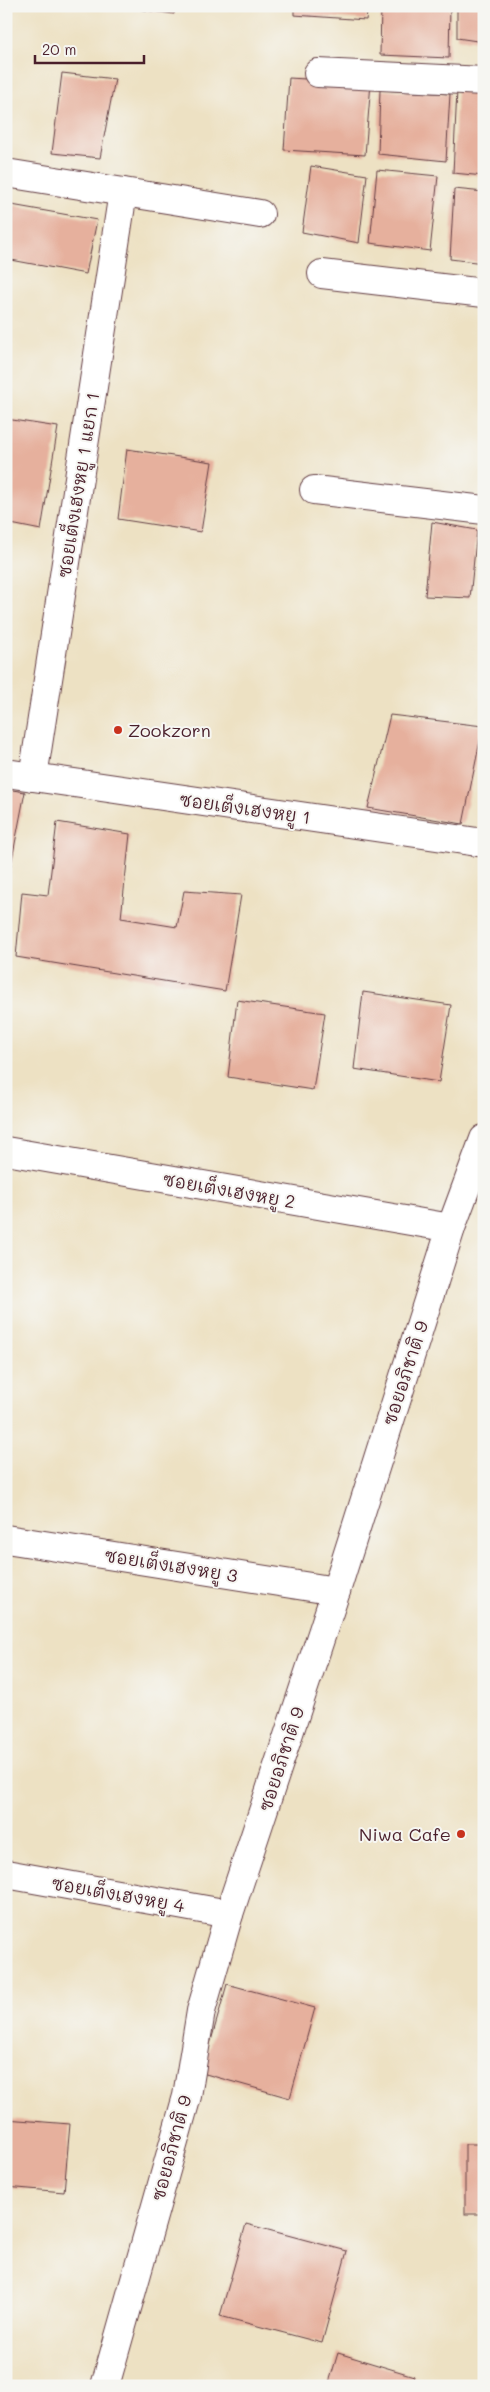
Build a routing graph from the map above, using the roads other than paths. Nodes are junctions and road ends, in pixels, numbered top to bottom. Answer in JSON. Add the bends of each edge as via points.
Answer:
{"nodes":[{"id":1,"x":318,"y":73,"type":"dead end"},
{"id":2,"x":484,"y":81,"type":"edge"},
{"id":3,"x":6,"y":174,"type":"edge"},
{"id":4,"x":123,"y":192,"type":"junction"},
{"id":5,"x":260,"y":214,"type":"dead end"},
{"id":6,"x":322,"y":274,"type":"dead end"},
{"id":7,"x":484,"y":293,"type":"edge"},
{"id":8,"x":314,"y":490,"type":"dead end"},
{"id":9,"x":484,"y":510,"type":"edge"},
{"id":10,"x":6,"y":773,"type":"edge"},
{"id":11,"x":33,"y":777,"type":"junction"},
{"id":12,"x":484,"y":843,"type":"edge"},
{"id":13,"x":484,"y":1139,"type":"edge"},
{"id":14,"x":6,"y":1151,"type":"edge"},
{"id":15,"x":451,"y":1228,"type":"junction"},
{"id":16,"x":6,"y":1539,"type":"edge"},
{"id":17,"x":336,"y":1591,"type":"junction"},
{"id":18,"x":6,"y":1874,"type":"edge"},
{"id":19,"x":229,"y":1914,"type":"junction"},
{"id":20,"x":105,"y":2386,"type":"edge"}],
"edges":[{"from":1,"to":2,"type":"street"},
{"from":3,"to":4,"type":"street"},
{"from":4,"to":5,"type":"street"},
{"from":4,"to":11,"type":"street","name":"ซอยเต็งเฮงหยู 1 แยก 1"},
{"from":6,"to":7,"type":"street"},
{"from":8,"to":9,"type":"street"},
{"from":10,"to":11,"type":"street","name":"ซอยเต็งเฮงหยู 1"},
{"from":11,"to":12,"type":"street","name":"ซอยเต็งเฮงหยู 1"},
{"from":13,"to":15,"type":"street","name":"ซอยอภิชาติ 9"},
{"from":14,"to":15,"type":"street","name":"ซอยเต็งเฮงหยู 2"},
{"from":15,"to":17,"type":"street","name":"ซอยอภิชาติ 9"},
{"from":16,"to":17,"type":"street","name":"ซอยเต็งเฮงหยู 3"},
{"from":17,"to":19,"type":"street","name":"ซอยอภิชาติ 9"},
{"from":18,"to":19,"type":"street","name":"ซอยเต็งเฮงหยู 4"},
{"from":19,"to":20,"type":"street","name":"ซอยอภิชาติ 9","via":[[201,2011],[186,2096]]}]}
